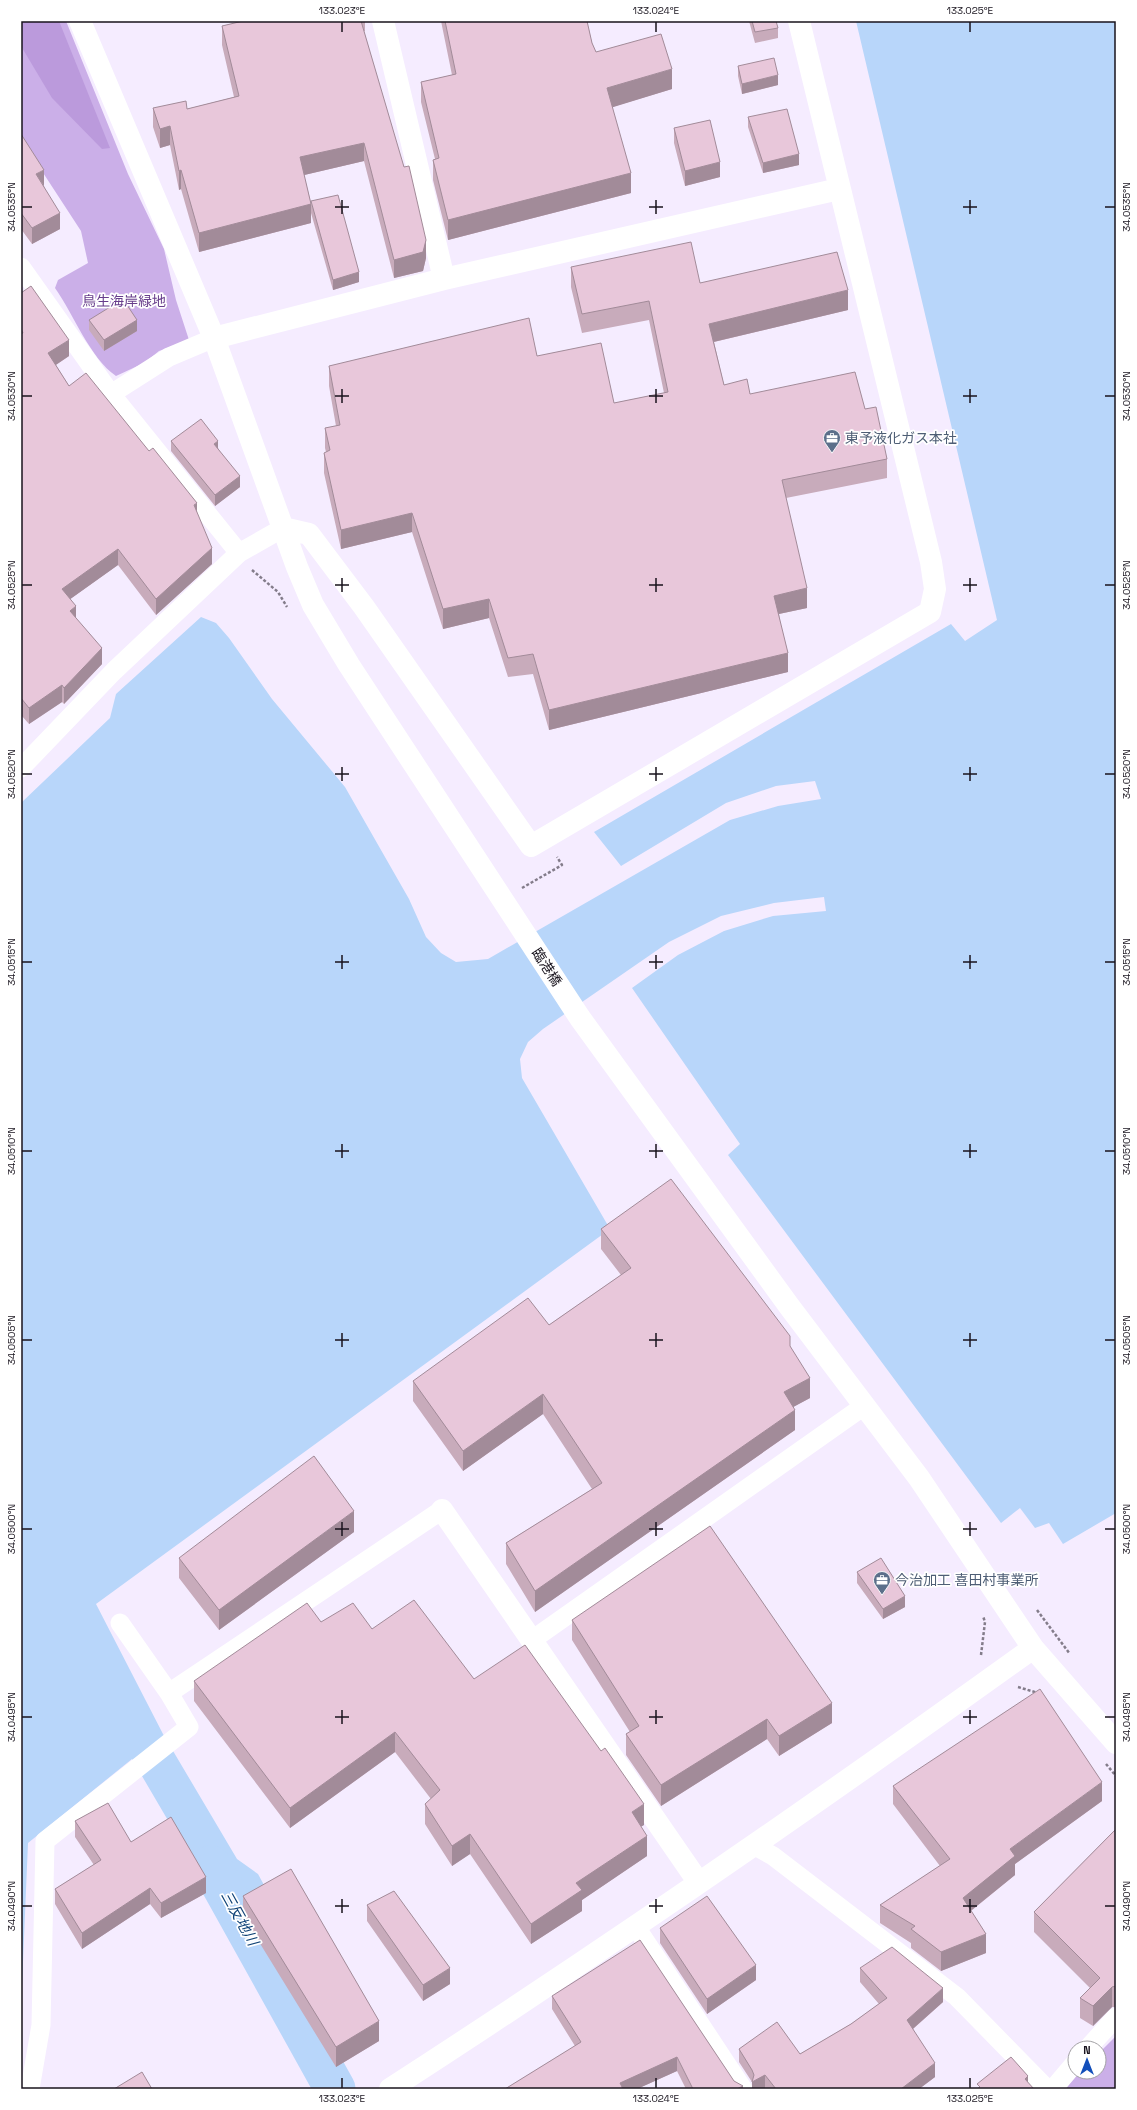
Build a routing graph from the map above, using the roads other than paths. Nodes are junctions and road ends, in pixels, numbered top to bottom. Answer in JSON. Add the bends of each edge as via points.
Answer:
{"nodes":[{"id":1,"x":80,"y":21,"type":"edge"},
{"id":2,"x":383,"y":21,"type":"edge"},
{"id":3,"x":799,"y":21,"type":"edge"},
{"id":4,"x":840,"y":189,"type":"junction"},
{"id":5,"x":24,"y":278,"type":"edge"},
{"id":6,"x":444,"y":280,"type":"junction"},
{"id":7,"x":214,"y":338,"type":"junction"},
{"id":8,"x":111,"y":394,"type":"junction"},
{"id":9,"x":283,"y":528,"type":"junction"},
{"id":10,"x":239,"y":553,"type":"junction"},
{"id":11,"x":21,"y":768,"type":"edge"},
{"id":12,"x":864,"y":1406,"type":"junction"},
{"id":13,"x":442,"y":1510,"type":"joint"},
{"id":14,"x":120,"y":1623,"type":"dead end"},
{"id":15,"x":532,"y":1640,"type":"junction"},
{"id":16,"x":1033,"y":1648,"type":"junction"},
{"id":17,"x":169,"y":1693,"type":"junction"},
{"id":18,"x":1116,"y":1743,"type":"edge"},
{"id":19,"x":755,"y":1846,"type":"junction"},
{"id":20,"x":699,"y":1883,"type":"junction"},
{"id":21,"x":636,"y":1927,"type":"junction"},
{"id":22,"x":1116,"y":2017,"type":"edge"},
{"id":23,"x":1095,"y":2040,"type":"edge"},
{"id":24,"x":1067,"y":2072,"type":"edge"},
{"id":25,"x":30,"y":2089,"type":"edge"},
{"id":26,"x":390,"y":2089,"type":"edge"},
{"id":27,"x":743,"y":2089,"type":"edge"},
{"id":28,"x":1047,"y":2089,"type":"edge"},
{"id":29,"x":1053,"y":2089,"type":"edge"}],
"edges":[{"from":1,"to":7,"type":"street","name":"臨港橋"},
{"from":2,"to":6,"type":"street"},
{"from":3,"to":4,"type":"street"},
{"from":4,"to":6,"type":"street"},
{"from":4,"to":9,"type":"street","via":[[931,562],[935,589],[930,612],[531,846],[364,607],[309,534]]},
{"from":5,"to":8,"type":"street"},
{"from":6,"to":7,"type":"street"},
{"from":7,"to":8,"type":"street","via":[[169,357]]},
{"from":7,"to":9,"type":"street","name":"臨港橋"},
{"from":8,"to":10,"type":"street"},
{"from":9,"to":10,"type":"street"},
{"from":9,"to":12,"type":"street","name":"臨港橋","via":[[296,567],[314,605],[345,658],[580,1018]]},
{"from":10,"to":11,"type":"street","via":[[114,671]]},
{"from":12,"to":15,"type":"street"},
{"from":12,"to":16,"type":"street","name":"臨港橋","via":[[919,1478]]},
{"from":13,"to":15,"type":"street"},
{"from":13,"to":17,"type":"street"},
{"from":14,"to":17,"type":"street"},
{"from":15,"to":20,"type":"street"},
{"from":16,"to":18,"type":"street","name":"臨港橋"},
{"from":16,"to":19,"type":"street"},
{"from":17,"to":25,"type":"street","via":[[189,1728],[44,1842],[41,2025]]},
{"from":19,"to":20,"type":"street"},
{"from":19,"to":28,"type":"street","via":[[772,1856],[957,1997]]},
{"from":20,"to":21,"type":"street"},
{"from":21,"to":26,"type":"street"},
{"from":21,"to":27,"type":"street"},
{"from":22,"to":23,"type":"street"},
{"from":24,"to":29,"type":"street"}]}
